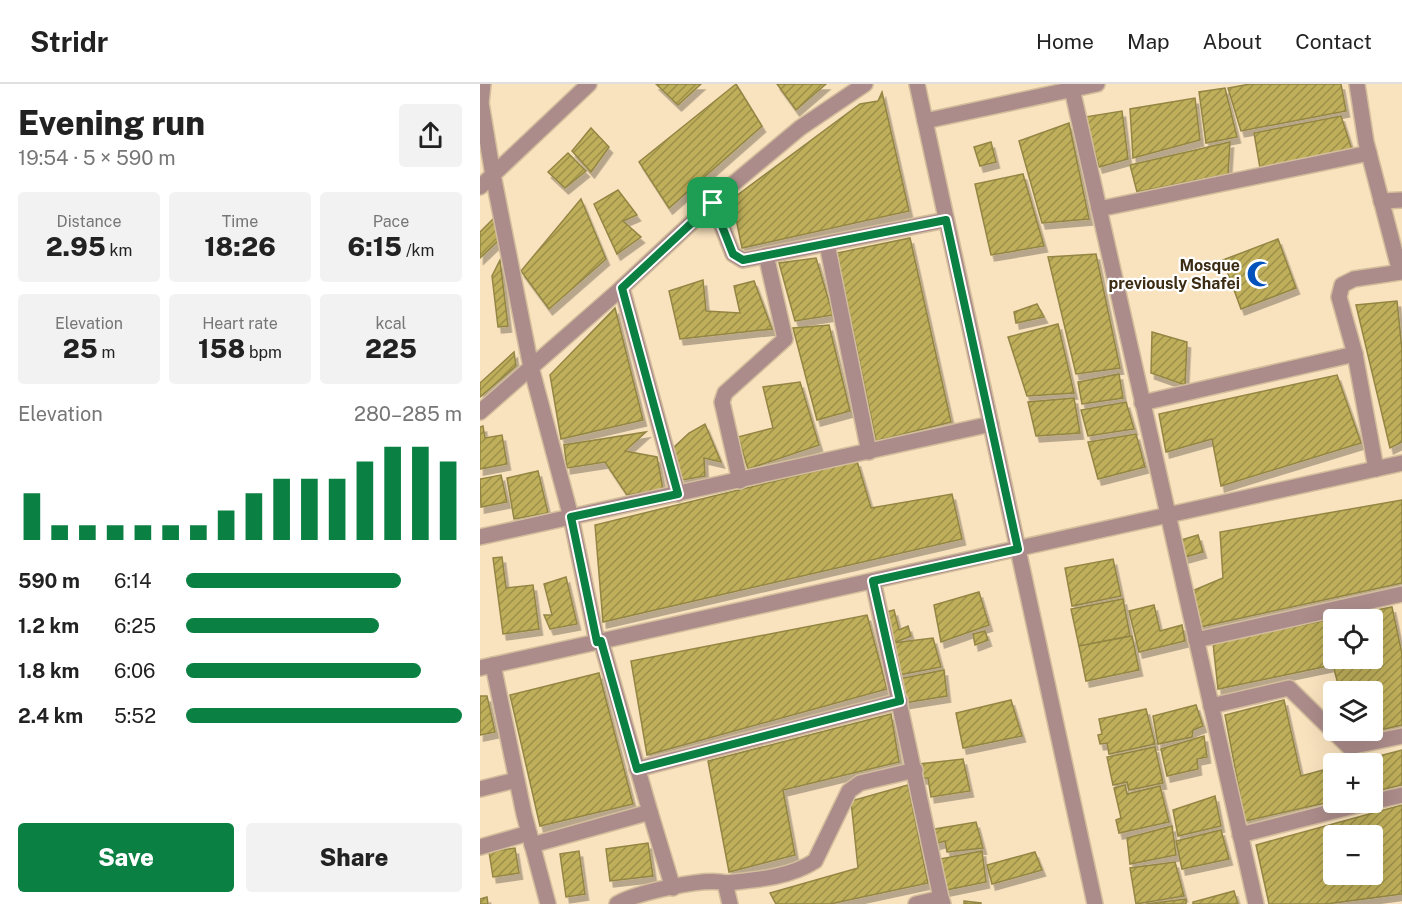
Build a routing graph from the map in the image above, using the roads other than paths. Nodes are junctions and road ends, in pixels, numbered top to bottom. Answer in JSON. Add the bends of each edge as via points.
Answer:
{"nodes":[{"id":1,"x":483,"y":84,"type":"edge"},
{"id":2,"x":589,"y":84,"type":"edge"},
{"id":3,"x":865,"y":84,"type":"edge"},
{"id":4,"x":917,"y":84,"type":"edge"},
{"id":5,"x":1096,"y":84,"type":"edge"},
{"id":6,"x":1357,"y":84,"type":"edge"},
{"id":7,"x":1072,"y":89,"type":"junction"},
{"id":8,"x":925,"y":122,"type":"junction"},
{"id":9,"x":1369,"y":153,"type":"junction"},
{"id":10,"x":493,"y":175,"type":"junction"},
{"id":11,"x":480,"y":187,"type":"edge"},
{"id":12,"x":1402,"y":200,"type":"edge"},
{"id":13,"x":1381,"y":201,"type":"junction"},
{"id":14,"x":713,"y":203,"type":"junction"},
{"id":15,"x":1099,"y":209,"type":"junction"},
{"id":16,"x":946,"y":220,"type":"junction"},
{"id":17,"x":827,"y":244,"type":"junction"},
{"id":18,"x":766,"y":255,"type":"junction"},
{"id":19,"x":1401,"y":272,"type":"edge"},
{"id":20,"x":622,"y":288,"type":"junction"},
{"id":21,"x":1355,"y":354,"type":"junction"},
{"id":22,"x":531,"y":367,"type":"junction"},
{"id":23,"x":1142,"y":403,"type":"junction"},
{"id":24,"x":480,"y":412,"type":"edge"},
{"id":25,"x":991,"y":424,"type":"junction"},
{"id":26,"x":869,"y":452,"type":"junction"},
{"id":27,"x":1402,"y":463,"type":"edge"},
{"id":28,"x":1376,"y":469,"type":"junction"},
{"id":29,"x":740,"y":482,"type":"junction"},
{"id":30,"x":678,"y":494,"type":"junction"},
{"id":31,"x":1167,"y":515,"type":"junction"},
{"id":32,"x":571,"y":517,"type":"junction"},
{"id":33,"x":480,"y":537,"type":"edge"},
{"id":34,"x":1018,"y":549,"type":"junction"},
{"id":35,"x":873,"y":581,"type":"junction"},
{"id":36,"x":1402,"y":594,"type":"edge"},
{"id":37,"x":1196,"y":640,"type":"junction"},
{"id":38,"x":599,"y":642,"type":"junction"},
{"id":39,"x":487,"y":667,"type":"edge"},
{"id":40,"x":900,"y":701,"type":"junction"},
{"id":41,"x":1211,"y":706,"type":"junction"},
{"id":42,"x":1402,"y":736,"type":"edge"},
{"id":43,"x":637,"y":769,"type":"junction"},
{"id":44,"x":915,"y":770,"type":"junction"},
{"id":45,"x":516,"y":780,"type":"junction"},
{"id":46,"x":480,"y":789,"type":"edge"},
{"id":47,"x":1402,"y":795,"type":"edge"},
{"id":48,"x":1383,"y":799,"type":"edge"},
{"id":49,"x":650,"y":812,"type":"junction"},
{"id":50,"x":1327,"y":813,"type":"edge"},
{"id":51,"x":1240,"y":835,"type":"junction"},
{"id":52,"x":530,"y":839,"type":"junction"},
{"id":53,"x":480,"y":847,"type":"edge"},
{"id":54,"x":725,"y":883,"type":"junction"},
{"id":55,"x":673,"y":888,"type":"junction"},
{"id":56,"x":942,"y":901,"type":"edge"},
{"id":57,"x":548,"y":904,"type":"edge"},
{"id":58,"x":617,"y":904,"type":"edge"},
{"id":59,"x":730,"y":904,"type":"edge"},
{"id":60,"x":916,"y":904,"type":"edge"},
{"id":61,"x":1095,"y":904,"type":"edge"},
{"id":62,"x":1256,"y":904,"type":"edge"}],
"edges":[{"from":1,"to":10,"type":"street","via":[[481,103]]},
{"from":2,"to":10,"type":"street"},
{"from":3,"to":14,"type":"street","via":[[800,128]]},
{"from":4,"to":8,"type":"street"},
{"from":5,"to":7,"type":"street"},
{"from":6,"to":9,"type":"street"},
{"from":7,"to":8,"type":"street"},
{"from":7,"to":15,"type":"street"},
{"from":8,"to":16,"type":"street"},
{"from":9,"to":13,"type":"street"},
{"from":9,"to":15,"type":"street"},
{"from":10,"to":11,"type":"street"},
{"from":10,"to":22,"type":"street"},
{"from":12,"to":13,"type":"street"},
{"from":13,"to":19,"type":"street"},
{"from":14,"to":18,"type":"street","via":[[735,257],[743,260]]},
{"from":14,"to":20,"type":"street"},
{"from":15,"to":23,"type":"street"},
{"from":16,"to":17,"type":"street"},
{"from":16,"to":25,"type":"street"},
{"from":17,"to":18,"type":"street"},
{"from":17,"to":26,"type":"street"},
{"from":18,"to":29,"type":"street","via":[[785,339],[725,393],[722,402]]},
{"from":19,"to":21,"type":"street","via":[[1354,279],[1342,285],[1339,297]]},
{"from":20,"to":22,"type":"street"},
{"from":20,"to":30,"type":"street"},
{"from":21,"to":23,"type":"street"},
{"from":21,"to":28,"type":"street"},
{"from":22,"to":24,"type":"street"},
{"from":22,"to":32,"type":"street"},
{"from":23,"to":31,"type":"street"},
{"from":25,"to":26,"type":"street"},
{"from":25,"to":34,"type":"street"},
{"from":26,"to":29,"type":"street"},
{"from":27,"to":28,"type":"street"},
{"from":28,"to":31,"type":"street"},
{"from":29,"to":30,"type":"street"},
{"from":30,"to":32,"type":"street"},
{"from":31,"to":34,"type":"street"},
{"from":31,"to":37,"type":"street"},
{"from":32,"to":33,"type":"street"},
{"from":32,"to":38,"type":"street"},
{"from":34,"to":35,"type":"street"},
{"from":34,"to":61,"type":"street"},
{"from":35,"to":38,"type":"street"},
{"from":35,"to":40,"type":"street"},
{"from":36,"to":37,"type":"street"},
{"from":37,"to":41,"type":"street"},
{"from":38,"to":39,"type":"street"},
{"from":38,"to":43,"type":"street"},
{"from":39,"to":45,"type":"street"},
{"from":40,"to":43,"type":"street"},
{"from":40,"to":44,"type":"street"},
{"from":41,"to":42,"type":"street","via":[[1289,688],[1349,747]]},
{"from":41,"to":51,"type":"street"},
{"from":43,"to":49,"type":"street"},
{"from":44,"to":54,"type":"street","via":[[860,783],[849,791],[809,865],[780,875]]},
{"from":44,"to":56,"type":"street"},
{"from":45,"to":46,"type":"street"},
{"from":45,"to":52,"type":"street"},
{"from":47,"to":48,"type":"street"},
{"from":49,"to":52,"type":"street"},
{"from":49,"to":55,"type":"street"},
{"from":50,"to":51,"type":"street"},
{"from":51,"to":62,"type":"street"},
{"from":52,"to":53,"type":"street"},
{"from":52,"to":57,"type":"street"},
{"from":54,"to":55,"type":"street","via":[[707,880]]},
{"from":54,"to":59,"type":"street"},
{"from":55,"to":58,"type":"street"},
{"from":56,"to":60,"type":"street"}]}
